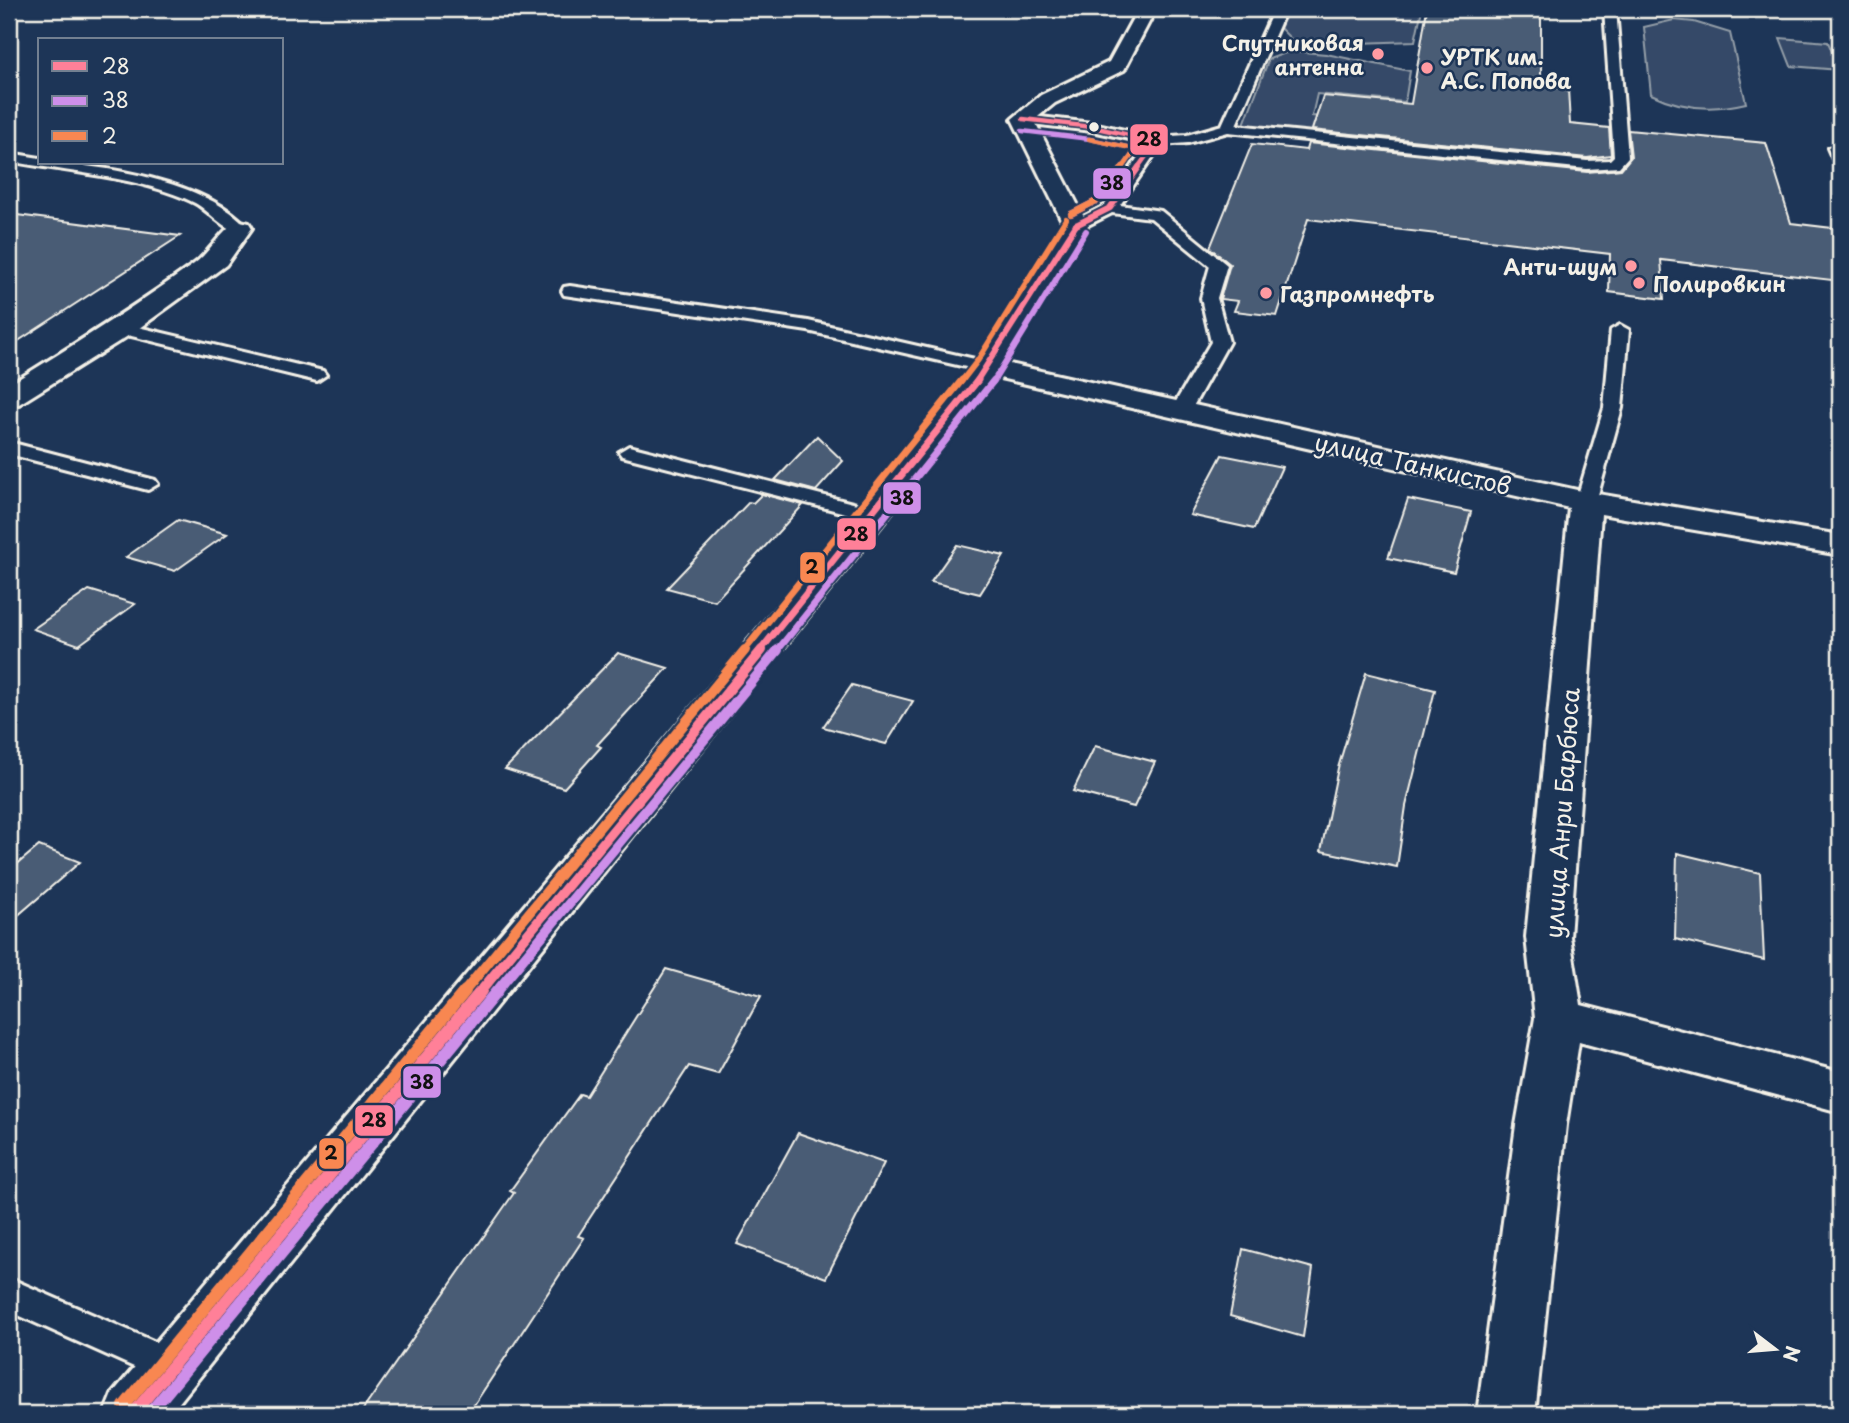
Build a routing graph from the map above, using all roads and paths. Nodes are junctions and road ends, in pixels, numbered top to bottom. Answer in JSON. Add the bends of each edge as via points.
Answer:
{"nodes":[{"id":1,"x":1147,"y":9,"type":"edge"},
{"id":2,"x":1280,"y":9,"type":"edge"},
{"id":3,"x":1610,"y":9,"type":"edge"},
{"id":4,"x":1023,"y":119,"type":"junction"},
{"id":5,"x":1228,"y":128,"type":"junction"},
{"id":6,"x":1157,"y":141,"type":"junction"},
{"id":7,"x":1840,"y":148,"type":"edge"},
{"id":8,"x":9,"y":157,"type":"edge"},
{"id":9,"x":1840,"y":161,"type":"edge"},
{"id":10,"x":38,"y":162,"type":"edge"},
{"id":11,"x":47,"y":164,"type":"edge"},
{"id":12,"x":1110,"y":208,"type":"junction"},
{"id":13,"x":1076,"y":225,"type":"junction"},
{"id":14,"x":240,"y":228,"type":"joint"},
{"id":15,"x":570,"y":291,"type":"dead end"},
{"id":16,"x":121,"y":328,"type":"junction"},
{"id":17,"x":1620,"y":330,"type":"dead end"},
{"id":18,"x":988,"y":367,"type":"junction"},
{"id":19,"x":317,"y":375,"type":"dead end"},
{"id":20,"x":9,"y":398,"type":"edge"},
{"id":21,"x":1181,"y":410,"type":"junction"},
{"id":22,"x":9,"y":448,"type":"edge"},
{"id":23,"x":629,"y":452,"type":"dead end"},
{"id":24,"x":148,"y":484,"type":"dead end"},
{"id":25,"x":1586,"y":502,"type":"junction"},
{"id":26,"x":873,"y":514,"type":"junction"},
{"id":27,"x":1840,"y":545,"type":"edge"},
{"id":28,"x":1559,"y":1018,"type":"junction"},
{"id":29,"x":1840,"y":1092,"type":"edge"},
{"id":30,"x":9,"y":1294,"type":"edge"},
{"id":31,"x":172,"y":1367,"type":"junction"},
{"id":32,"x":133,"y":1414,"type":"edge"},
{"id":33,"x":1506,"y":1414,"type":"edge"}],
"edges":[{"from":1,"to":4,"type":"street","via":[[1117,66],[1048,99]]},
{"from":2,"to":5,"type":"lane"},
{"from":3,"to":5,"type":"lane","via":[[1620,157],[1614,164],[1587,165]]},
{"from":4,"to":6,"type":"lane"},
{"from":4,"to":13,"type":"street"},
{"from":5,"to":6,"type":"lane","via":[[1188,139]]},
{"from":6,"to":12,"type":"lane"},
{"from":7,"to":9,"type":"lane","via":[[1835,148]]},
{"from":8,"to":10,"type":"lane"},
{"from":11,"to":14,"type":"lane","via":[[145,182],[200,200]]},
{"from":12,"to":13,"type":"lane"},
{"from":12,"to":21,"type":"lane","via":[[1156,214],[1219,265],[1209,298],[1220,342]]},
{"from":13,"to":18,"type":"street"},
{"from":14,"to":16,"type":"street","via":[[217,260]]},
{"from":15,"to":18,"type":"lane","via":[[808,326]]},
{"from":16,"to":19,"type":"lane"},
{"from":16,"to":20,"type":"street"},
{"from":17,"to":25,"type":"lane","via":[[1613,408]]},
{"from":18,"to":21,"type":"street","name":"улица Танкистов"},
{"from":18,"to":26,"type":"street"},
{"from":21,"to":25,"type":"street","name":"улица Танкистов"},
{"from":22,"to":24,"type":"lane"},
{"from":23,"to":26,"type":"lane"},
{"from":25,"to":27,"type":"street","name":"улица Танкистов"},
{"from":25,"to":28,"type":"street","name":"улица Анри Барбюса","via":[[1548,937]]},
{"from":26,"to":31,"type":"street"},
{"from":28,"to":29,"type":"street"},
{"from":28,"to":33,"type":"street","name":"улица Анри Барбюса","via":[[1541,1125]]},
{"from":30,"to":31,"type":"lane"},
{"from":31,"to":32,"type":"street"}]}
